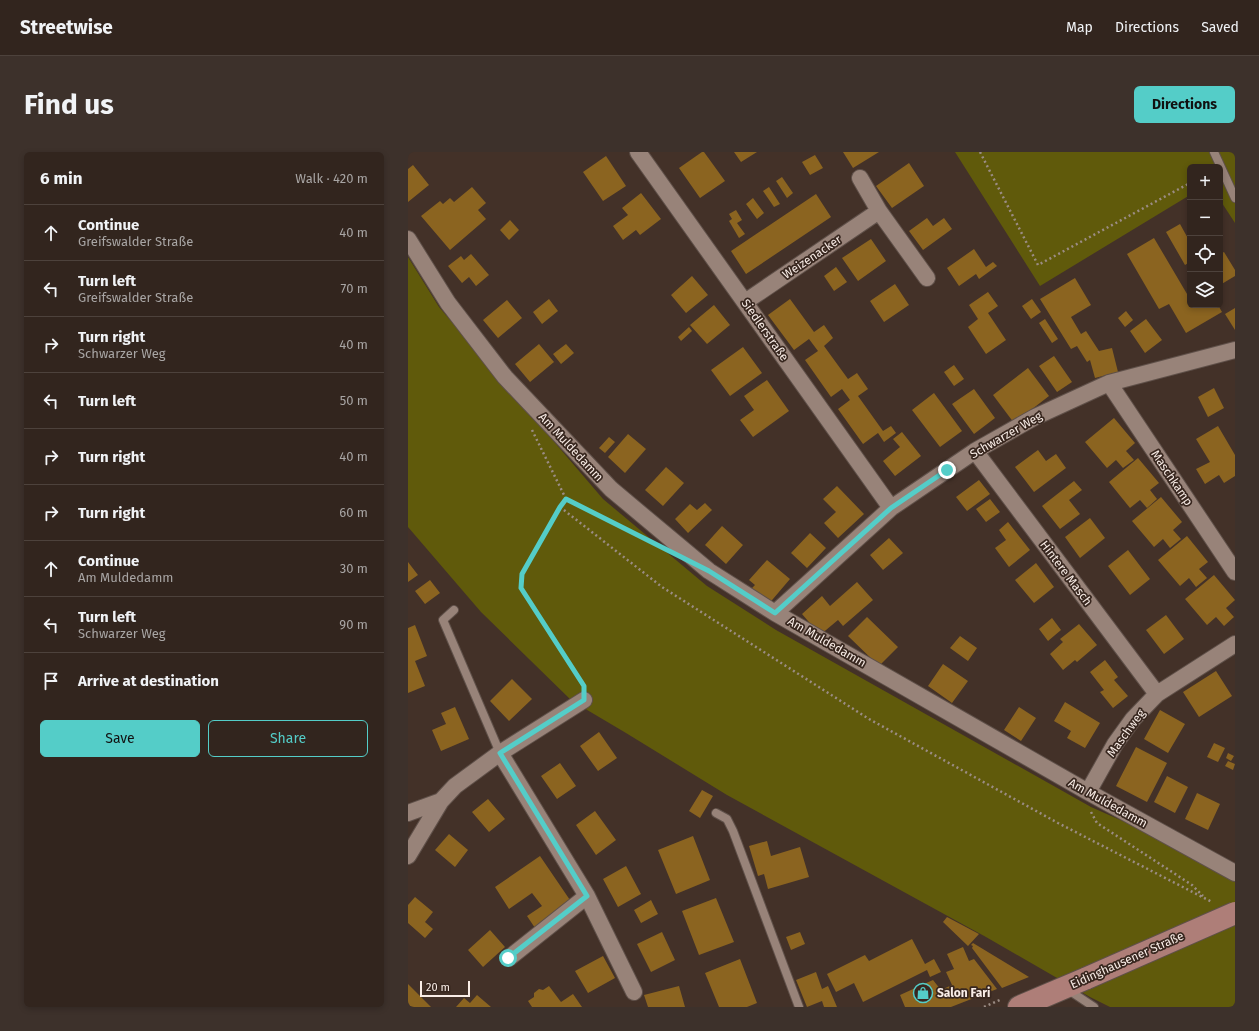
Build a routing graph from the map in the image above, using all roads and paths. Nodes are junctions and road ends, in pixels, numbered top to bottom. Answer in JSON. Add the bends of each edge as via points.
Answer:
{"nodes":[{"id":1,"x":980,"y":152,"type":"edge"},
{"id":2,"x":1214,"y":152,"type":"edge"},
{"id":3,"x":644,"y":154,"type":"edge"},
{"id":4,"x":860,"y":178,"type":"dead end"},
{"id":5,"x":1187,"y":185,"type":"edge"},
{"id":6,"x":1235,"y":198,"type":"edge"},
{"id":7,"x":879,"y":211,"type":"junction"},
{"id":8,"x":408,"y":239,"type":"edge"},
{"id":9,"x":927,"y":278,"type":"dead end"},
{"id":10,"x":745,"y":302,"type":"junction"},
{"id":11,"x":1235,"y":350,"type":"edge"},
{"id":12,"x":1109,"y":383,"type":"junction"},
{"id":13,"x":529,"y":425,"type":"dead end"},
{"id":14,"x":976,"y":451,"type":"junction"},
{"id":15,"x":566,"y":499,"type":"junction"},
{"id":16,"x":560,"y":507,"type":"junction"},
{"id":17,"x":891,"y":508,"type":"junction"},
{"id":18,"x":644,"y":539,"type":"dead end"},
{"id":19,"x":1235,"y":572,"type":"edge"},
{"id":20,"x":454,"y":610,"type":"dead end"},
{"id":21,"x":775,"y":613,"type":"junction"},
{"id":22,"x":1235,"y":644,"type":"edge"},
{"id":23,"x":1157,"y":694,"type":"junction"},
{"id":24,"x":584,"y":700,"type":"joint"},
{"id":25,"x":500,"y":753,"type":"junction"},
{"id":26,"x":1088,"y":792,"type":"junction"},
{"id":27,"x":441,"y":800,"type":"junction"},
{"id":28,"x":408,"y":813,"type":"edge"},
{"id":29,"x":716,"y":813,"type":"dead end"},
{"id":30,"x":410,"y":849,"type":"edge"},
{"id":31,"x":1235,"y":873,"type":"edge"},
{"id":32,"x":587,"y":896,"type":"junction"},
{"id":33,"x":1204,"y":897,"type":"junction"},
{"id":34,"x":1226,"y":909,"type":"edge"},
{"id":35,"x":508,"y":958,"type":"dead end"},
{"id":36,"x":1064,"y":988,"type":"junction"},
{"id":37,"x":634,"y":992,"type":"dead end"},
{"id":38,"x":799,"y":1007,"type":"edge"},
{"id":39,"x":1019,"y":1007,"type":"edge"},
{"id":40,"x":1094,"y":1007,"type":"edge"}],
"edges":[{"from":1,"to":5,"type":"path","via":[[1038,265]]},
{"from":2,"to":6,"type":"lane"},
{"from":3,"to":10,"type":"street","name":"Siedlerstraße"},
{"from":4,"to":7,"type":"street"},
{"from":7,"to":9,"type":"street"},
{"from":7,"to":10,"type":"street","name":"Weizenacker"},
{"from":8,"to":21,"type":"street","name":"Am Muldedamm","via":[[448,303],[505,377],[611,489],[709,571]]},
{"from":10,"to":17,"type":"street","name":"Siedlerstraße"},
{"from":11,"to":12,"type":"street","name":"Schwarzer Weg"},
{"from":12,"to":14,"type":"street","name":"Schwarzer Weg","via":[[1035,417]]},
{"from":12,"to":19,"type":"street","name":"Maschkamp"},
{"from":13,"to":15,"type":"path"},
{"from":14,"to":17,"type":"street","name":"Schwarzer Weg"},
{"from":14,"to":23,"type":"street","name":"Hintere Masch"},
{"from":15,"to":16,"type":"path"},
{"from":15,"to":18,"type":"path"},
{"from":16,"to":24,"type":"path","via":[[522,574],[521,588],[584,686]]},
{"from":16,"to":33,"type":"path","via":[[662,587],[869,719],[1058,823]]},
{"from":17,"to":21,"type":"street","name":"Schwarzer Weg"},
{"from":20,"to":25,"type":"lane","via":[[443,620]]},
{"from":21,"to":26,"type":"street","name":"Am Muldedamm"},
{"from":22,"to":23,"type":"street","name":"Maschweg"},
{"from":23,"to":26,"type":"street","name":"Maschweg","via":[[1133,719],[1115,744]]},
{"from":24,"to":25,"type":"street"},
{"from":25,"to":27,"type":"street","via":[[455,786]]},
{"from":25,"to":32,"type":"street"},
{"from":26,"to":31,"type":"street","name":"Am Muldedamm"},
{"from":26,"to":33,"type":"path","via":[[1092,815],[1097,823],[1192,885]]},
{"from":27,"to":28,"type":"street"},
{"from":27,"to":30,"type":"street"},
{"from":29,"to":38,"type":"lane","via":[[727,819],[733,831]]},
{"from":32,"to":35,"type":"street"},
{"from":32,"to":37,"type":"street"},
{"from":33,"to":34,"type":"path"},
{"from":34,"to":36,"type":"main road","name":"Eidinghausener Straße","bridge":true},
{"from":36,"to":39,"type":"main road","name":"Eidinghausener Straße"},
{"from":36,"to":40,"type":"lane"}]}
